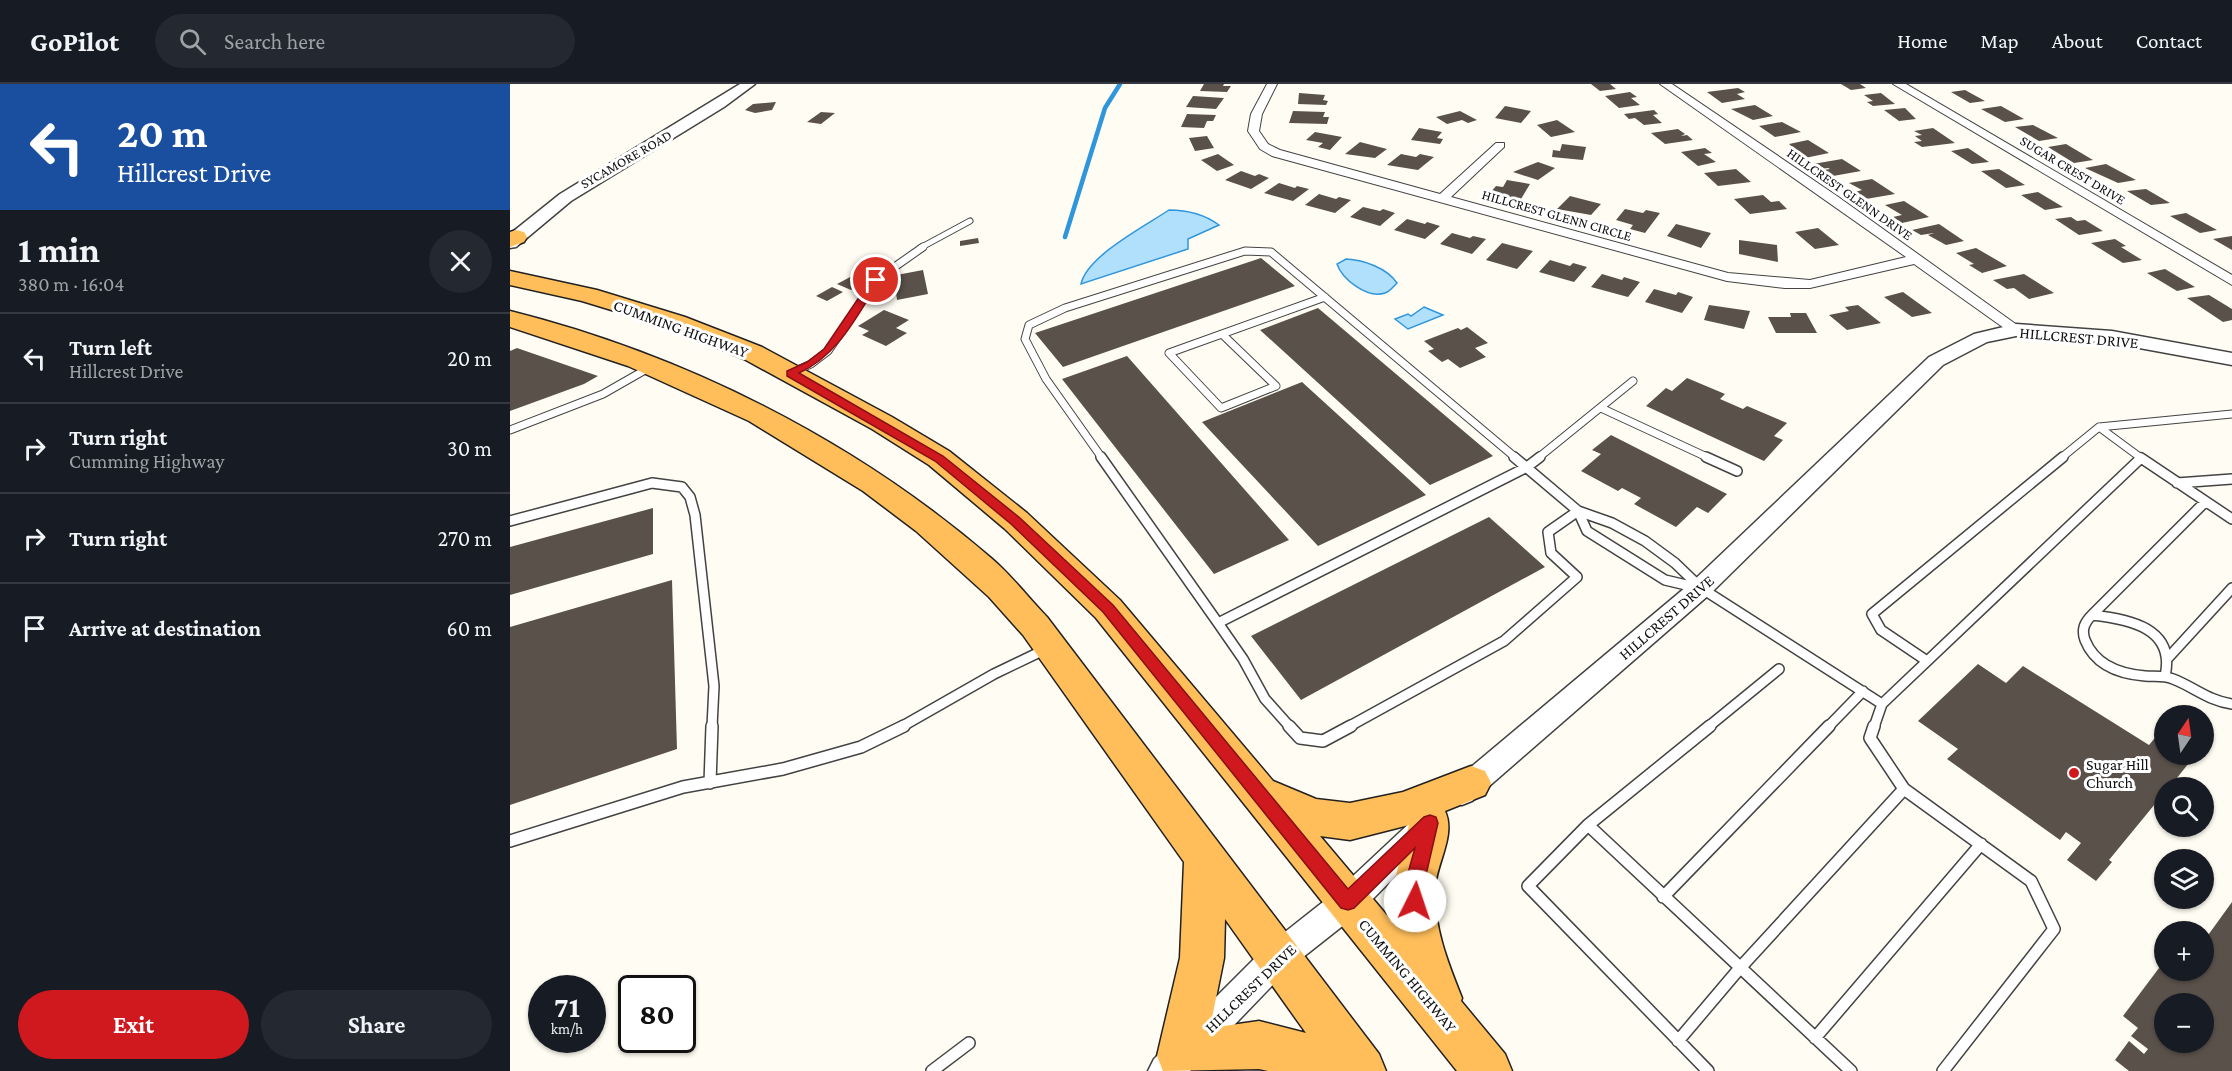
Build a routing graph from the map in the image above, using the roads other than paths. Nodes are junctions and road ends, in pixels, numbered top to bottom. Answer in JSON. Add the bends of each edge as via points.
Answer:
{"nodes":[{"id":1,"x":749,"y":84,"type":"edge"},
{"id":2,"x":1272,"y":84,"type":"edge"},
{"id":3,"x":1665,"y":84,"type":"edge"},
{"id":4,"x":1898,"y":84,"type":"edge"},
{"id":5,"x":1500,"y":145,"type":"dead end"},
{"id":6,"x":1443,"y":198,"type":"junction"},
{"id":7,"x":970,"y":222,"type":"dead end"},
{"id":8,"x":512,"y":240,"type":"edge"},
{"id":9,"x":1916,"y":259,"type":"junction"},
{"id":10,"x":510,"y":278,"type":"edge"},
{"id":11,"x":2232,"y":281,"type":"edge"},
{"id":12,"x":1325,"y":297,"type":"junction"},
{"id":13,"x":510,"y":319,"type":"edge"},
{"id":14,"x":2016,"y":330,"type":"junction"},
{"id":15,"x":1223,"y":335,"type":"junction"},
{"id":16,"x":2232,"y":359,"type":"edge"},
{"id":17,"x":653,"y":365,"type":"junction"},
{"id":18,"x":790,"y":373,"type":"junction"},
{"id":19,"x":1633,"y":381,"type":"dead end"},
{"id":20,"x":1601,"y":408,"type":"junction"},
{"id":21,"x":2232,"y":414,"type":"edge"},
{"id":22,"x":2098,"y":427,"type":"junction"},
{"id":23,"x":510,"y":430,"type":"edge"},
{"id":24,"x":2140,"y":458,"type":"junction"},
{"id":25,"x":1527,"y":467,"type":"junction"},
{"id":26,"x":1737,"y":471,"type":"dead end"},
{"id":27,"x":2232,"y":479,"type":"edge"},
{"id":28,"x":2177,"y":483,"type":"junction"},
{"id":29,"x":2205,"y":502,"type":"junction"},
{"id":30,"x":1578,"y":511,"type":"junction"},
{"id":31,"x":2232,"y":519,"type":"edge"},
{"id":32,"x":510,"y":521,"type":"edge"},
{"id":33,"x":1701,"y":588,"type":"junction"},
{"id":34,"x":2232,"y":588,"type":"edge"},
{"id":35,"x":2092,"y":615,"type":"junction"},
{"id":36,"x":1218,"y":623,"type":"junction"},
{"id":37,"x":1050,"y":647,"type":"junction"},
{"id":38,"x":2168,"y":658,"type":"junction"},
{"id":39,"x":1927,"y":661,"type":"junction"},
{"id":40,"x":1779,"y":669,"type":"dead end"},
{"id":41,"x":2165,"y":676,"type":"junction"},
{"id":42,"x":1863,"y":691,"type":"junction"},
{"id":43,"x":1882,"y":704,"type":"junction"},
{"id":44,"x":2232,"y":704,"type":"edge"},
{"id":45,"x":710,"y":783,"type":"junction"},
{"id":46,"x":1471,"y":783,"type":"junction"},
{"id":47,"x":1904,"y":789,"type":"junction"},
{"id":48,"x":1261,"y":794,"type":"junction"},
{"id":49,"x":1430,"y":823,"type":"junction"},
{"id":50,"x":1588,"y":825,"type":"junction"},
{"id":51,"x":510,"y":841,"type":"edge"},
{"id":52,"x":1981,"y":844,"type":"junction"},
{"id":53,"x":1204,"y":859,"type":"junction"},
{"id":54,"x":1663,"y":897,"type":"junction"},
{"id":55,"x":1348,"y":902,"type":"junction"},
{"id":56,"x":1277,"y":958,"type":"junction"},
{"id":57,"x":1739,"y":969,"type":"junction"},
{"id":58,"x":1448,"y":1022,"type":"junction"},
{"id":59,"x":1815,"y":1038,"type":"junction"},
{"id":60,"x":1678,"y":1041,"type":"junction"},
{"id":61,"x":969,"y":1043,"type":"dead end"},
{"id":62,"x":1173,"y":1063,"type":"edge"},
{"id":63,"x":932,"y":1071,"type":"edge"},
{"id":64,"x":1342,"y":1071,"type":"edge"},
{"id":65,"x":1362,"y":1071,"type":"edge"},
{"id":66,"x":1488,"y":1071,"type":"edge"},
{"id":67,"x":1708,"y":1071,"type":"edge"},
{"id":68,"x":1851,"y":1071,"type":"edge"},
{"id":69,"x":1943,"y":1071,"type":"edge"}],
"edges":[{"from":1,"to":8,"type":"street","name":"SYCAMORE ROAD","via":[[569,192]]},
{"from":2,"to":6,"type":"street","name":"HILLCREST GLENN CIRCLE","via":[[1252,127],[1261,146]]},
{"from":3,"to":9,"type":"street","name":"HILLCREST GLENN DRIVE"},
{"from":4,"to":11,"type":"street","name":"SUGAR CREST DRIVE"},
{"from":5,"to":6,"type":"street"},
{"from":6,"to":9,"type":"street","name":"HILLCREST GLENN CIRCLE","via":[[1637,253],[1739,278],[1785,284],[1810,284]]},
{"from":7,"to":18,"type":"lane","via":[[931,241],[876,280],[828,351]]},
{"from":9,"to":14,"type":"street","name":"HILLCREST GLENN DRIVE"},
{"from":10,"to":18,"type":"highway","name":"CUMMING HIGHWAY","via":[[588,295],[676,322],[753,352]]},
{"from":12,"to":15,"type":"lane"},
{"from":12,"to":25,"type":"lane"},
{"from":12,"to":36,"type":"lane","via":[[1271,252],[1245,251],[1065,308],[1029,325],[1025,339],[1046,379]]},
{"from":13,"to":17,"type":"highway","via":[[562,332]]},
{"from":14,"to":16,"type":"street","name":"HILLCREST DRIVE","via":[[2112,337]]},
{"from":14,"to":33,"type":"street","name":"HILLCREST DRIVE","via":[[1981,338],[1936,361]]},
{"from":15,"to":15,"type":"lane","via":[[1169,353],[1221,408],[1276,386]]},
{"from":17,"to":23,"type":"lane","via":[[603,394]]},
{"from":17,"to":37,"type":"highway","via":[[713,390],[788,430],[911,510],[981,568]]},
{"from":18,"to":48,"type":"highway","name":"CUMMING HIGHWAY","via":[[939,458],[1016,521],[1108,609]]},
{"from":19,"to":20,"type":"lane"},
{"from":20,"to":25,"type":"lane"},
{"from":20,"to":26,"type":"lane"},
{"from":21,"to":22,"type":"lane"},
{"from":22,"to":24,"type":"lane"},
{"from":22,"to":39,"type":"lane","via":[[1872,614],[1881,630]]},
{"from":24,"to":28,"type":"lane"},
{"from":24,"to":39,"type":"lane"},
{"from":25,"to":30,"type":"lane"},
{"from":25,"to":36,"type":"lane"},
{"from":27,"to":28,"type":"lane"},
{"from":28,"to":29,"type":"lane"},
{"from":29,"to":31,"type":"lane"},
{"from":29,"to":35,"type":"lane"},
{"from":30,"to":33,"type":"lane","via":[[1604,518],[1681,565]]},
{"from":30,"to":33,"type":"lane","via":[[1587,531],[1665,580]]},
{"from":30,"to":36,"type":"lane","via":[[1548,532],[1551,553],[1577,578],[1504,641],[1323,741],[1300,738],[1265,699]]},
{"from":32,"to":45,"type":"lane","via":[[652,483],[672,484],[686,492],[695,515],[714,686]]},
{"from":33,"to":42,"type":"lane"},
{"from":33,"to":46,"type":"street","name":"HILLCREST DRIVE"},
{"from":34,"to":38,"type":"lane"},
{"from":35,"to":38,"type":"lane","via":[[2127,620],[2150,629],[2162,642]]},
{"from":35,"to":41,"type":"lane","via":[[2082,628],[2085,640],[2101,662],[2133,675]]},
{"from":37,"to":45,"type":"lane","via":[[861,747],[783,769]]},
{"from":37,"to":53,"type":"highway"},
{"from":38,"to":41,"type":"lane"},
{"from":39,"to":43,"type":"lane"},
{"from":40,"to":50,"type":"lane"},
{"from":41,"to":44,"type":"lane","via":[[2214,703]]},
{"from":42,"to":43,"type":"lane"},
{"from":42,"to":54,"type":"lane"},
{"from":43,"to":47,"type":"lane","via":[[1870,738]]},
{"from":45,"to":51,"type":"lane"},
{"from":46,"to":48,"type":"highway","via":[[1359,821],[1334,821]]},
{"from":46,"to":49,"type":"street","name":"HILLCREST DRIVE"},
{"from":47,"to":52,"type":"lane"},
{"from":47,"to":57,"type":"lane"},
{"from":48,"to":55,"type":"highway","name":"CUMMING HIGHWAY"},
{"from":49,"to":55,"type":"street","name":"HILLCREST DRIVE"},
{"from":49,"to":58,"type":"highway","via":[[1414,888],[1415,905],[1419,945]]},
{"from":50,"to":54,"type":"lane"},
{"from":50,"to":60,"type":"lane","via":[[1528,886]]},
{"from":52,"to":59,"type":"lane"},
{"from":52,"to":69,"type":"lane","via":[[2031,880],[2054,930]]},
{"from":53,"to":56,"type":"highway"},
{"from":53,"to":62,"type":"highway","via":[[1202,958]]},
{"from":54,"to":57,"type":"lane"},
{"from":55,"to":56,"type":"street","name":"HILLCREST DRIVE"},
{"from":55,"to":58,"type":"highway","name":"CUMMING HIGHWAY"},
{"from":56,"to":62,"type":"street","name":"HILLCREST DRIVE"},
{"from":56,"to":65,"type":"highway"},
{"from":57,"to":59,"type":"lane"},
{"from":57,"to":60,"type":"lane"},
{"from":58,"to":66,"type":"highway","name":"CUMMING HIGHWAY"},
{"from":59,"to":68,"type":"lane"},
{"from":60,"to":67,"type":"lane"},
{"from":61,"to":63,"type":"lane"},
{"from":62,"to":64,"type":"highway","via":[[1259,1045],[1320,1060]]}]}
